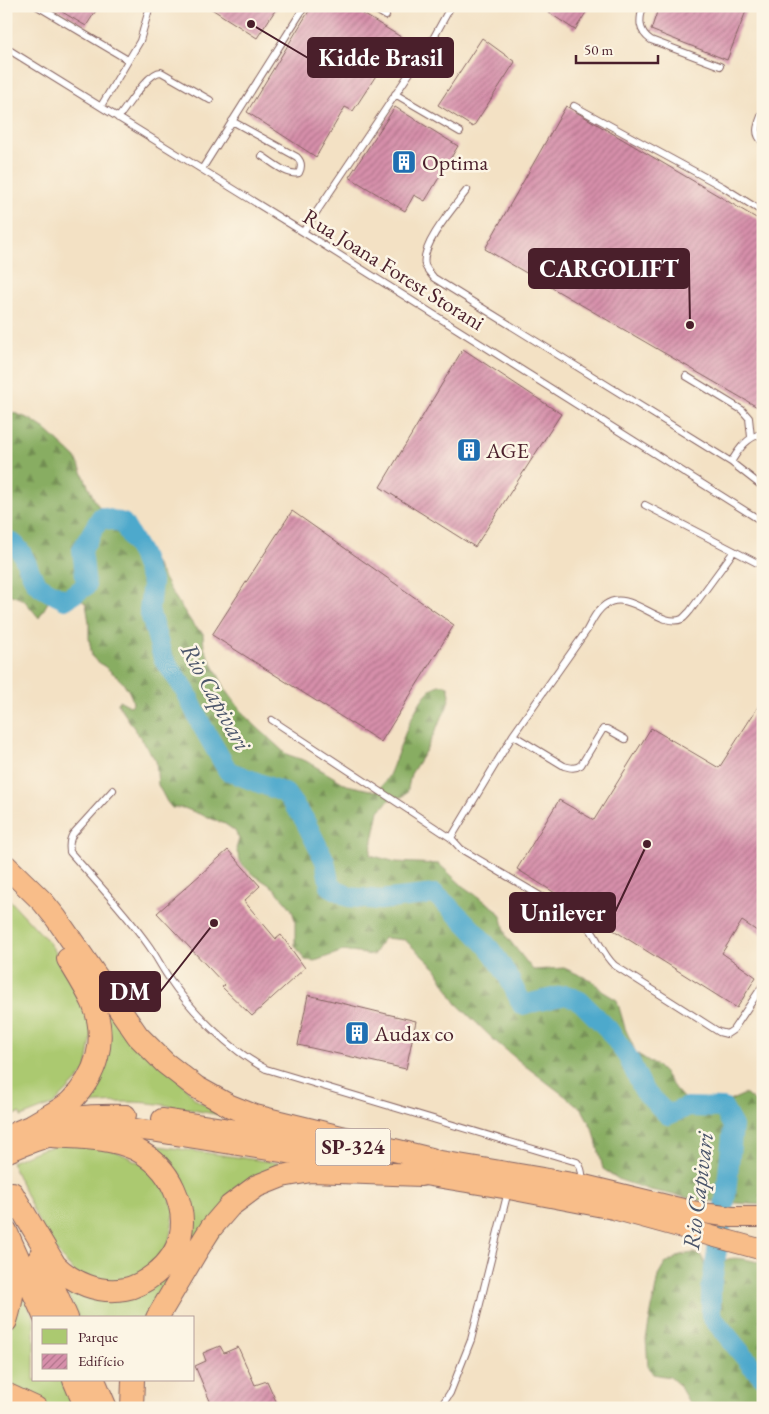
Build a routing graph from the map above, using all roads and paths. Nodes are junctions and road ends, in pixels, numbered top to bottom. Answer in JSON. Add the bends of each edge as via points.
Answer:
{"nodes":[{"id":1,"x":37,"y":6,"type":"edge"},
{"id":2,"x":150,"y":6,"type":"edge"},
{"id":3,"x":305,"y":6,"type":"edge"},
{"id":4,"x":370,"y":6,"type":"edge"},
{"id":5,"x":451,"y":6,"type":"edge"},
{"id":6,"x":643,"y":6,"type":"edge"},
{"id":7,"x":386,"y":16,"type":"dead end"},
{"id":8,"x":6,"y":48,"type":"edge"},
{"id":9,"x":128,"y":60,"type":"junction"},
{"id":10,"x":720,"y":66,"type":"dead end"},
{"id":11,"x":395,"y":94,"type":"junction"},
{"id":12,"x":210,"y":100,"type":"dead end"},
{"id":13,"x":100,"y":106,"type":"junction"},
{"id":14,"x":574,"y":106,"type":"dead end"},
{"id":15,"x":763,"y":112,"type":"edge"},
{"id":16,"x":118,"y":118,"type":"junction"},
{"id":17,"x":232,"y":121,"type":"junction"},
{"id":18,"x":460,"y":132,"type":"dead end"},
{"id":19,"x":763,"y":142,"type":"edge"},
{"id":20,"x":262,"y":156,"type":"dead end"},
{"id":21,"x":202,"y":169,"type":"junction"},
{"id":22,"x":467,"y":190,"type":"dead end"},
{"id":23,"x":763,"y":212,"type":"edge"},
{"id":24,"x":303,"y":232,"type":"junction"},
{"id":25,"x":686,"y":376,"type":"dead end"},
{"id":26,"x":763,"y":433,"type":"edge"},
{"id":27,"x":751,"y":437,"type":"junction"},
{"id":28,"x":731,"y":462,"type":"junction"},
{"id":29,"x":763,"y":487,"type":"edge"},
{"id":30,"x":645,"y":505,"type":"dead end"},
{"id":31,"x":763,"y":522,"type":"edge"},
{"id":32,"x":734,"y":551,"type":"junction"},
{"id":33,"x":763,"y":566,"type":"edge"},
{"id":34,"x":272,"y":720,"type":"dead end"},
{"id":35,"x":513,"y":735,"type":"junction"},
{"id":36,"x":625,"y":738,"type":"dead end"},
{"id":37,"x":113,"y":790,"type":"dead end"},
{"id":38,"x":451,"y":838,"type":"junction"},
{"id":39,"x":6,"y":866,"type":"edge"},
{"id":40,"x":6,"y":886,"type":"edge"},
{"id":41,"x":763,"y":985,"type":"edge"},
{"id":42,"x":23,"y":1138,"type":"edge"},
{"id":43,"x":426,"y":1167,"type":"junction"},
{"id":44,"x":584,"y":1185,"type":"junction"},
{"id":45,"x":9,"y":1186,"type":"edge"},
{"id":46,"x":509,"y":1189,"type":"junction"},
{"id":47,"x":756,"y":1217,"type":"edge"},
{"id":48,"x":685,"y":1219,"type":"junction"},
{"id":49,"x":6,"y":1231,"type":"edge"},
{"id":50,"x":6,"y":1245,"type":"edge"},
{"id":51,"x":757,"y":1249,"type":"edge"},
{"id":52,"x":44,"y":1316,"type":"edge"},
{"id":53,"x":66,"y":1316,"type":"edge"},
{"id":54,"x":158,"y":1316,"type":"edge"},
{"id":55,"x":6,"y":1321,"type":"edge"},
{"id":56,"x":75,"y":1382,"type":"edge"},
{"id":57,"x":95,"y":1382,"type":"edge"},
{"id":58,"x":133,"y":1382,"type":"edge"},
{"id":59,"x":6,"y":1394,"type":"edge"},
{"id":60,"x":36,"y":1408,"type":"edge"},
{"id":61,"x":86,"y":1408,"type":"edge"},
{"id":62,"x":106,"y":1408,"type":"edge"},
{"id":63,"x":132,"y":1408,"type":"edge"},
{"id":64,"x":440,"y":1408,"type":"edge"}],
"edges":[{"from":1,"to":9,"type":"lane"},
{"from":2,"to":9,"type":"lane","via":[[140,41]]},
{"from":3,"to":17,"type":"lane"},
{"from":4,"to":7,"type":"lane"},
{"from":5,"to":11,"type":"lane"},
{"from":6,"to":10,"type":"lane","via":[[640,25],[645,36]]},
{"from":8,"to":13,"type":"lane","name":"Rua Joana Forest Storani"},
{"from":9,"to":13,"type":"lane"},
{"from":11,"to":18,"type":"lane"},
{"from":11,"to":24,"type":"lane"},
{"from":12,"to":16,"type":"lane","via":[[157,72],[148,78]]},
{"from":13,"to":16,"type":"lane","name":"Rua Joana Forest Storani"},
{"from":14,"to":23,"type":"lane"},
{"from":15,"to":19,"type":"lane","via":[[756,128],[758,138]]},
{"from":16,"to":21,"type":"lane","name":"Rua Joana Forest Storani"},
{"from":17,"to":20,"type":"lane","via":[[297,157],[301,168],[294,174]]},
{"from":17,"to":21,"type":"lane"},
{"from":21,"to":24,"type":"lane","name":"Rua Joana Forest Storani"},
{"from":22,"to":28,"type":"lane","via":[[430,240],[424,254],[425,266],[434,278]]},
{"from":24,"to":31,"type":"lane","name":"Rua Joana Forest Storani"},
{"from":25,"to":27,"type":"lane","via":[[742,410],[749,418]]},
{"from":26,"to":27,"type":"lane"},
{"from":27,"to":28,"type":"lane"},
{"from":28,"to":29,"type":"lane"},
{"from":30,"to":32,"type":"lane"},
{"from":32,"to":33,"type":"lane"},
{"from":32,"to":35,"type":"lane","via":[[682,619],[671,620],[624,600],[605,604]]},
{"from":34,"to":38,"type":"lane"},
{"from":35,"to":36,"type":"lane","via":[[570,768],[581,766],[603,729]]},
{"from":35,"to":38,"type":"lane"},
{"from":37,"to":44,"type":"lane","via":[[73,834],[70,852],[149,946],[192,1009],[234,1048],[250,1061],[266,1068],[571,1160],[580,1165]]},
{"from":38,"to":41,"type":"lane","via":[[461,849],[581,920],[589,926],[607,959],[614,965],[719,1032],[728,1034],[734,1030]]},
{"from":39,"to":43,"type":"highway","via":[[56,918],[138,1036],[188,1082],[255,1116]]},
{"from":40,"to":42,"type":"highway","via":[[39,919],[65,954],[85,986],[98,1025],[99,1044],[90,1077],[69,1103]]},
{"from":42,"to":43,"type":"highway","number":"SP-324","via":[[119,1127]]},
{"from":42,"to":45,"type":"highway","via":[[112,1142],[154,1160],[169,1177],[180,1202],[183,1218],[180,1239],[173,1255],[144,1282],[113,1290],[88,1286],[55,1265]]},
{"from":43,"to":44,"type":"highway","number":"SP-324"},
{"from":43,"to":46,"type":"highway","number":"SP-324"},
{"from":43,"to":54,"type":"highway","via":[[311,1171],[282,1176],[257,1186],[230,1206],[211,1228]]},
{"from":44,"to":48,"type":"highway","number":"SP-324"},
{"from":45,"to":53,"type":"highway"},
{"from":46,"to":48,"type":"highway","number":"SP-324"},
{"from":46,"to":64,"type":"lane","via":[[471,1340],[450,1393]]},
{"from":47,"to":48,"type":"highway","number":"SP-324"},
{"from":48,"to":51,"type":"highway","number":"SP-324"},
{"from":49,"to":52,"type":"highway"},
{"from":50,"to":55,"type":"highway","via":[[14,1281]]},
{"from":56,"to":61,"type":"highway"},
{"from":57,"to":62,"type":"highway"},
{"from":58,"to":63,"type":"highway"},
{"from":59,"to":60,"type":"highway"}]}
